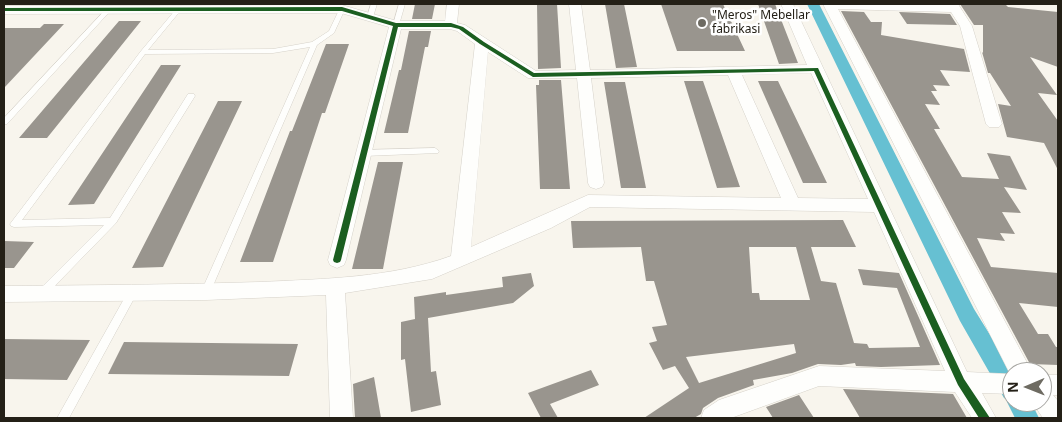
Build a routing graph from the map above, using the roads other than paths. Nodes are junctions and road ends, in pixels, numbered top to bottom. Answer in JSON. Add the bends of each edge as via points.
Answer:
{"nodes":[{"id":1,"x":402,"y":4,"type":"edge"},
{"id":2,"x":453,"y":4,"type":"edge"},
{"id":3,"x":575,"y":4,"type":"edge"},
{"id":4,"x":787,"y":4,"type":"edge"},
{"id":5,"x":829,"y":4,"type":"edge"},
{"id":6,"x":182,"y":6,"type":"edge"},
{"id":7,"x":267,"y":6,"type":"edge"},
{"id":8,"x":954,"y":6,"type":"edge"},
{"id":9,"x":109,"y":9,"type":"junction"},
{"id":10,"x":342,"y":9,"type":"junction"},
{"id":11,"x":4,"y":10,"type":"edge"},
{"id":12,"x":372,"y":10,"type":"edge"},
{"id":13,"x":396,"y":25,"type":"junction"},
{"id":14,"x":450,"y":25,"type":"junction"},
{"id":15,"x":482,"y":43,"type":"junction"},
{"id":16,"x":314,"y":44,"type":"junction"},
{"id":17,"x":143,"y":52,"type":"junction"},
{"id":18,"x":816,"y":69,"type":"junction"},
{"id":19,"x":733,"y":70,"type":"junction"},
{"id":20,"x":583,"y":74,"type":"junction"},
{"id":21,"x":191,"y":96,"type":"dead end"},
{"id":22,"x":4,"y":122,"type":"edge"},
{"id":23,"x":994,"y":124,"type":"dead end"},
{"id":24,"x":435,"y":151,"type":"dead end"},
{"id":25,"x":364,"y":153,"type":"junction"},
{"id":26,"x":596,"y":183,"type":"dead end"},
{"id":27,"x":792,"y":204,"type":"junction"},
{"id":28,"x":880,"y":206,"type":"junction"},
{"id":29,"x":113,"y":221,"type":"junction"},
{"id":30,"x":337,"y":260,"type":"dead end"},
{"id":31,"x":460,"y":260,"type":"junction"},
{"id":32,"x":335,"y":287,"type":"junction"},
{"id":33,"x":206,"y":292,"type":"junction"},
{"id":34,"x":132,"y":293,"type":"junction"},
{"id":35,"x":4,"y":294,"type":"edge"},
{"id":36,"x":40,"y":295,"type":"junction"},
{"id":37,"x":1006,"y":362,"type":"edge"},
{"id":38,"x":1002,"y":381,"type":"edge"},
{"id":39,"x":967,"y":382,"type":"junction"},
{"id":40,"x":63,"y":418,"type":"edge"},
{"id":41,"x":342,"y":418,"type":"edge"},
{"id":42,"x":712,"y":418,"type":"edge"},
{"id":43,"x":985,"y":418,"type":"edge"}],
"edges":[{"from":1,"to":13,"type":"lane"},
{"from":2,"to":14,"type":"street"},
{"from":3,"to":20,"type":"street"},
{"from":4,"to":18,"type":"street"},
{"from":5,"to":8,"type":"street"},
{"from":5,"to":37,"type":"street"},
{"from":6,"to":7,"type":"street"},
{"from":6,"to":9,"type":"street"},
{"from":6,"to":17,"type":"lane"},
{"from":7,"to":10,"type":"street"},
{"from":8,"to":23,"type":"street","via":[[966,26]]},
{"from":9,"to":11,"type":"street"},
{"from":9,"to":22,"type":"lane"},
{"from":10,"to":12,"type":"street"},
{"from":10,"to":16,"type":"lane","via":[[332,32]]},
{"from":12,"to":13,"type":"street"},
{"from":13,"to":14,"type":"street"},
{"from":13,"to":25,"type":"street"},
{"from":14,"to":15,"type":"street","via":[[461,28]]},
{"from":15,"to":20,"type":"street","via":[[533,75]]},
{"from":15,"to":31,"type":"street"},
{"from":16,"to":17,"type":"lane","via":[[273,51]]},
{"from":16,"to":33,"type":"lane"},
{"from":17,"to":29,"type":"lane","via":[[14,224]]},
{"from":18,"to":19,"type":"street"},
{"from":18,"to":28,"type":"street"},
{"from":19,"to":20,"type":"street"},
{"from":19,"to":27,"type":"street"},
{"from":20,"to":26,"type":"street"},
{"from":21,"to":29,"type":"lane"},
{"from":24,"to":25,"type":"lane"},
{"from":25,"to":30,"type":"street"},
{"from":27,"to":28,"type":"street"},
{"from":27,"to":31,"type":"street","via":[[588,200]]},
{"from":28,"to":39,"type":"street"},
{"from":29,"to":36,"type":"lane"},
{"from":31,"to":32,"type":"street","via":[[425,273]]},
{"from":32,"to":33,"type":"street"},
{"from":32,"to":41,"type":"street"},
{"from":33,"to":34,"type":"street"},
{"from":34,"to":36,"type":"street"},
{"from":34,"to":40,"type":"lane"},
{"from":35,"to":36,"type":"street"},
{"from":38,"to":39,"type":"street"},
{"from":39,"to":42,"type":"street","via":[[820,376],[727,408]]},
{"from":39,"to":43,"type":"street"}]}
